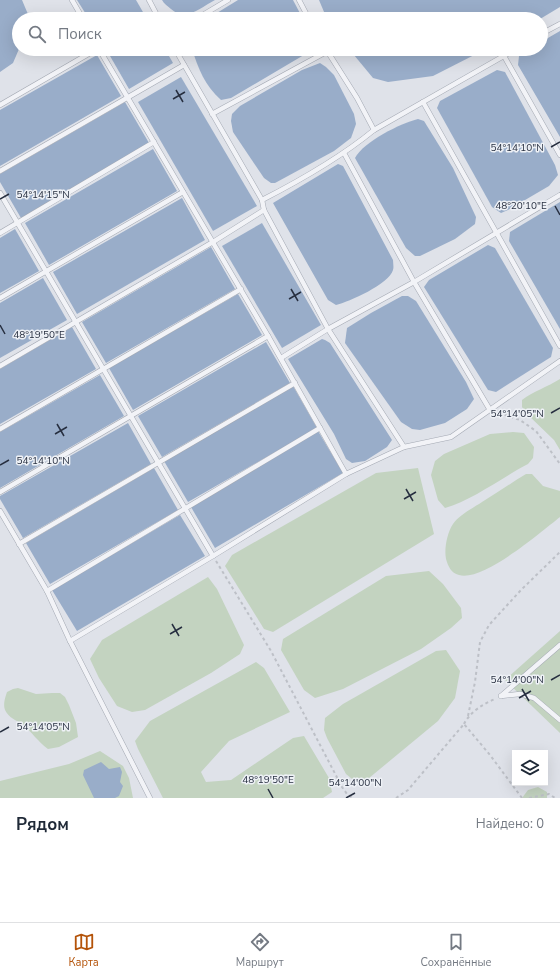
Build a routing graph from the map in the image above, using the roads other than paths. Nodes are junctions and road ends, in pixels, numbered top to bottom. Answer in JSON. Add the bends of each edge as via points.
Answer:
{"nodes":[{"id":1,"x":72,"y":0,"type":"edge"},
{"id":2,"x":149,"y":0,"type":"edge"},
{"id":3,"x":228,"y":0,"type":"edge"},
{"id":4,"x":298,"y":0,"type":"edge"},
{"id":5,"x":79,"y":12,"type":"edge"},
{"id":6,"x":155,"y":12,"type":"edge"},
{"id":7,"x":208,"y":12,"type":"edge"},
{"id":8,"x":305,"y":12,"type":"edge"},
{"id":9,"x":560,"y":24,"type":"edge"},
{"id":10,"x":548,"y":30,"type":"edge"},
{"id":11,"x":86,"y":56,"type":"edge"},
{"id":12,"x":102,"y":56,"type":"edge"},
{"id":13,"x":179,"y":56,"type":"edge"},
{"id":14,"x":316,"y":56,"type":"edge"},
{"id":15,"x":331,"y":56,"type":"edge"},
{"id":16,"x":504,"y":56,"type":"joint"},
{"id":17,"x":184,"y":65,"type":"junction"},
{"id":18,"x":128,"y":98,"type":"junction"},
{"id":19,"x":423,"y":102,"type":"junction"},
{"id":20,"x":0,"y":106,"type":"edge"},
{"id":21,"x":212,"y":114,"type":"junction"},
{"id":22,"x":374,"y":130,"type":"junction"},
{"id":23,"x":154,"y":142,"type":"junction"},
{"id":24,"x":344,"y":153,"type":"junction"},
{"id":25,"x":560,"y":155,"type":"edge"},
{"id":26,"x":0,"y":171,"type":"edge"},
{"id":27,"x":183,"y":192,"type":"junction"},
{"id":28,"x":0,"y":193,"type":"edge"},
{"id":29,"x":560,"y":195,"type":"edge"},
{"id":30,"x":262,"y":200,"type":"junction"},
{"id":31,"x":264,"y":210,"type":"junction"},
{"id":32,"x":18,"y":223,"type":"junction"},
{"id":33,"x":0,"y":233,"type":"edge"},
{"id":34,"x":496,"y":233,"type":"junction"},
{"id":35,"x":213,"y":242,"type":"junction"},
{"id":36,"x":46,"y":271,"type":"junction"},
{"id":37,"x":414,"y":282,"type":"junction"},
{"id":38,"x":241,"y":289,"type":"junction"},
{"id":39,"x":0,"y":298,"type":"edge"},
{"id":40,"x":75,"y":322,"type":"junction"},
{"id":41,"x":328,"y":329,"type":"junction"},
{"id":42,"x":268,"y":336,"type":"junction"},
{"id":43,"x":560,"y":346,"type":"edge"},
{"id":44,"x":280,"y":358,"type":"junction"},
{"id":45,"x":560,"y":361,"type":"edge"},
{"id":46,"x":0,"y":366,"type":"edge"},
{"id":47,"x":103,"y":370,"type":"junction"},
{"id":48,"x":295,"y":383,"type":"junction"},
{"id":49,"x":490,"y":410,"type":"junction"},
{"id":50,"x":130,"y":416,"type":"junction"},
{"id":51,"x":320,"y":428,"type":"junction"},
{"id":52,"x":0,"y":429,"type":"edge"},
{"id":53,"x":404,"y":447,"type":"junction"},
{"id":54,"x":158,"y":463,"type":"junction"},
{"id":55,"x":346,"y":474,"type":"junction"},
{"id":56,"x":0,"y":492,"type":"edge"},
{"id":57,"x":184,"y":508,"type":"junction"},
{"id":58,"x":0,"y":511,"type":"edge"},
{"id":59,"x":19,"y":544,"type":"junction"},
{"id":60,"x":213,"y":556,"type":"junction"},
{"id":61,"x":47,"y":591,"type":"junction"},
{"id":62,"x":70,"y":641,"type":"junction"},
{"id":63,"x":560,"y":645,"type":"edge"},
{"id":64,"x":560,"y":720,"type":"edge"},
{"id":65,"x":150,"y":798,"type":"edge"}],
"edges":[{"from":1,"to":5,"type":"lane"},
{"from":2,"to":6,"type":"lane"},
{"from":3,"to":7,"type":"lane"},
{"from":4,"to":8,"type":"lane"},
{"from":9,"to":10,"type":"lane"},
{"from":11,"to":20,"type":"lane"},
{"from":12,"to":18,"type":"lane"},
{"from":13,"to":17,"type":"lane"},
{"from":14,"to":21,"type":"lane"},
{"from":15,"to":22,"type":"lane"},
{"from":16,"to":19,"type":"lane"},
{"from":16,"to":25,"type":"lane"},
{"from":17,"to":18,"type":"lane"},
{"from":17,"to":21,"type":"lane"},
{"from":18,"to":23,"type":"lane"},
{"from":18,"to":26,"type":"lane"},
{"from":19,"to":22,"type":"lane"},
{"from":19,"to":34,"type":"lane"},
{"from":21,"to":30,"type":"lane"},
{"from":22,"to":24,"type":"lane"},
{"from":23,"to":27,"type":"lane"},
{"from":23,"to":32,"type":"lane"},
{"from":24,"to":30,"type":"lane"},
{"from":24,"to":37,"type":"lane"},
{"from":27,"to":35,"type":"lane"},
{"from":27,"to":36,"type":"lane"},
{"from":28,"to":32,"type":"lane"},
{"from":29,"to":34,"type":"lane"},
{"from":30,"to":31,"type":"lane"},
{"from":31,"to":35,"type":"lane"},
{"from":31,"to":41,"type":"lane"},
{"from":32,"to":33,"type":"lane"},
{"from":32,"to":36,"type":"lane"},
{"from":34,"to":37,"type":"lane"},
{"from":34,"to":43,"type":"lane"},
{"from":35,"to":38,"type":"lane"},
{"from":35,"to":40,"type":"lane"},
{"from":36,"to":39,"type":"lane"},
{"from":36,"to":40,"type":"lane"},
{"from":37,"to":41,"type":"lane"},
{"from":37,"to":49,"type":"lane"},
{"from":38,"to":42,"type":"lane"},
{"from":38,"to":47,"type":"lane"},
{"from":40,"to":46,"type":"lane"},
{"from":40,"to":47,"type":"lane"},
{"from":41,"to":44,"type":"lane"},
{"from":41,"to":53,"type":"lane"},
{"from":42,"to":44,"type":"lane"},
{"from":42,"to":50,"type":"lane"},
{"from":44,"to":48,"type":"lane"},
{"from":45,"to":49,"type":"lane"},
{"from":47,"to":50,"type":"lane"},
{"from":47,"to":52,"type":"lane"},
{"from":48,"to":51,"type":"lane"},
{"from":48,"to":54,"type":"lane"},
{"from":49,"to":53,"type":"lane","via":[[451,437]]},
{"from":50,"to":54,"type":"lane"},
{"from":50,"to":56,"type":"lane"},
{"from":51,"to":55,"type":"lane"},
{"from":51,"to":57,"type":"lane"},
{"from":53,"to":55,"type":"lane"},
{"from":54,"to":57,"type":"lane"},
{"from":54,"to":59,"type":"lane"},
{"from":55,"to":60,"type":"lane"},
{"from":57,"to":60,"type":"lane"},
{"from":57,"to":61,"type":"lane"},
{"from":58,"to":59,"type":"lane"},
{"from":59,"to":61,"type":"lane"},
{"from":60,"to":62,"type":"lane"},
{"from":61,"to":62,"type":"lane"},
{"from":62,"to":65,"type":"lane"},
{"from":63,"to":64,"type":"lane","via":[[501,696],[520,694],[534,698]]}]}
